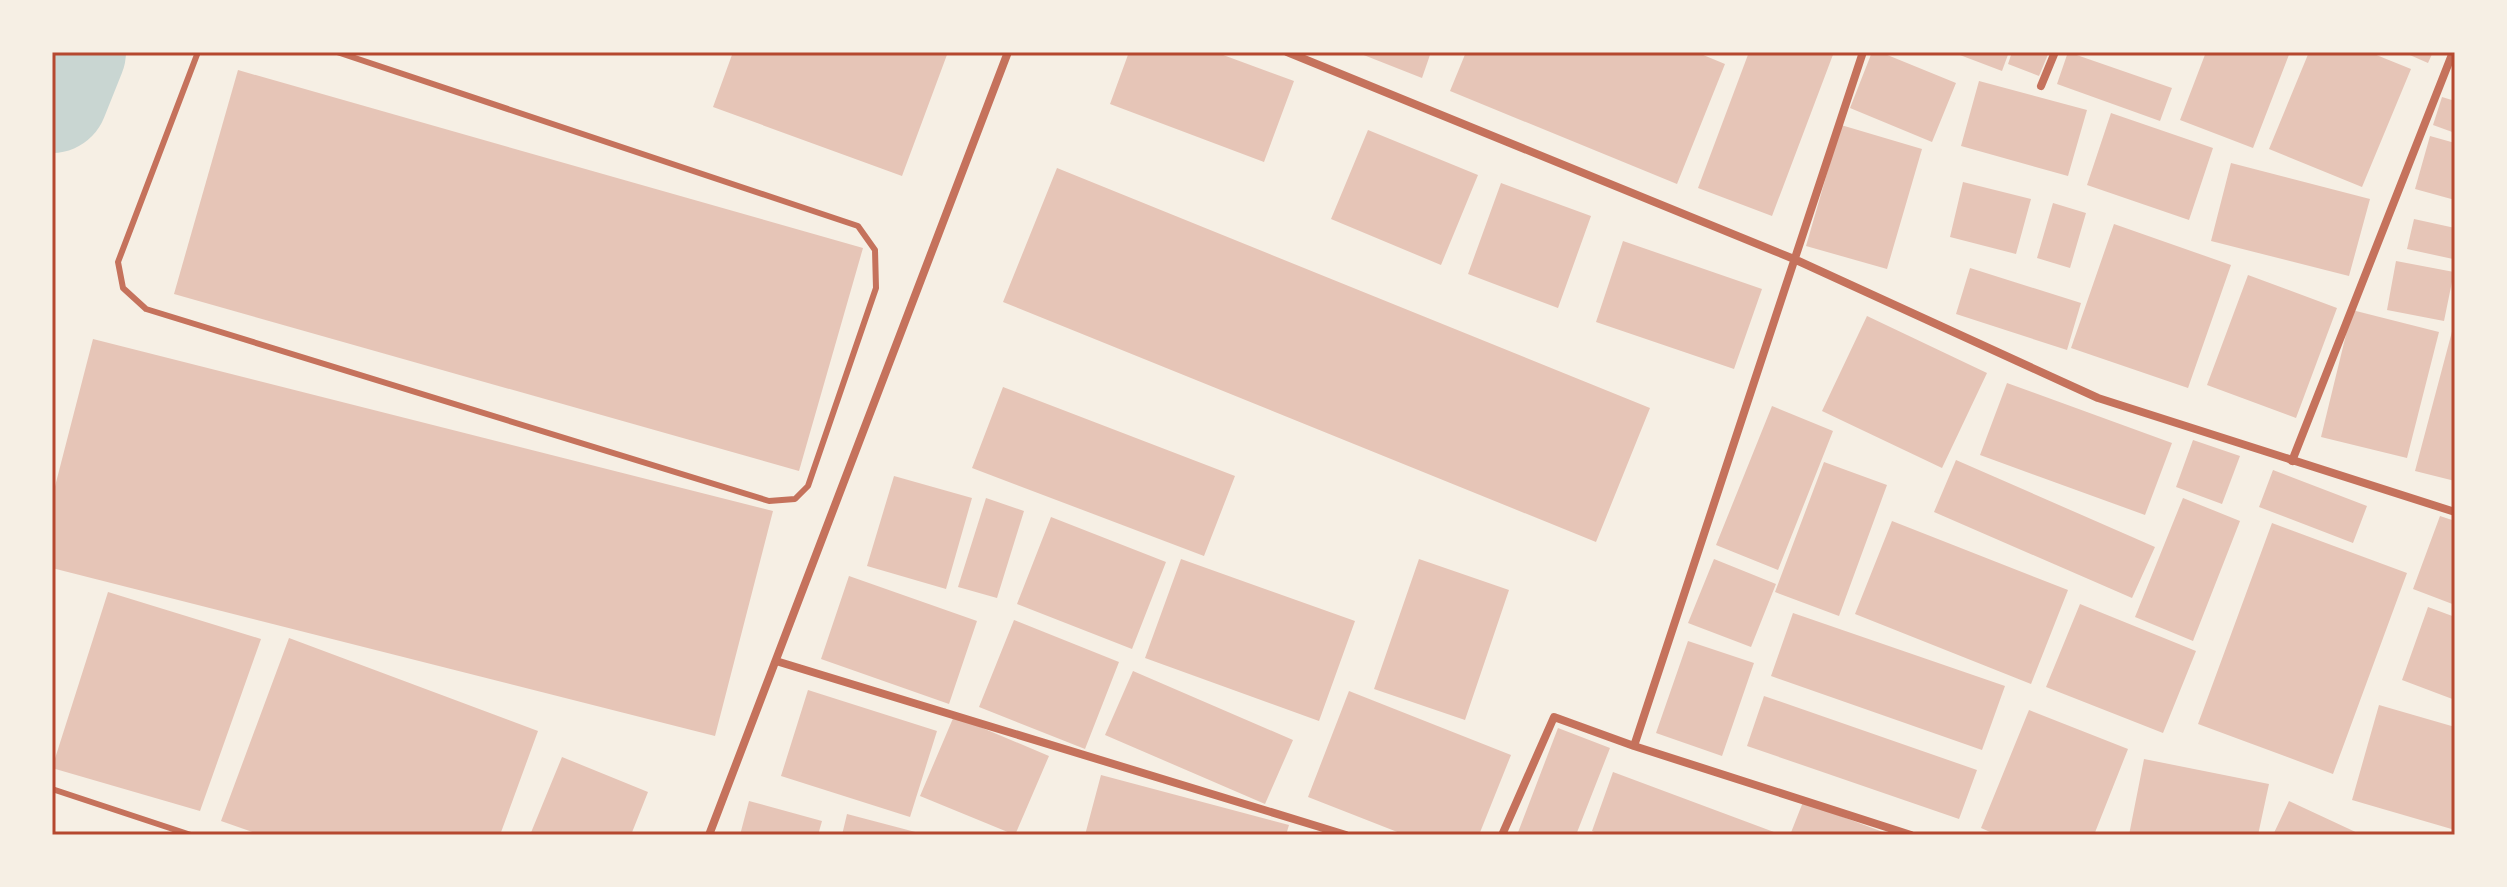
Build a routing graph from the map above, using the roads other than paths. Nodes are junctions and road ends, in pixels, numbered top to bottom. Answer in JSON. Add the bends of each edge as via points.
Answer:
{"nodes":[{"id":1,"x":198,"y":52,"type":"edge"},
{"id":2,"x":337,"y":52,"type":"edge"},
{"id":3,"x":1008,"y":52,"type":"edge"},
{"id":4,"x":1287,"y":52,"type":"edge"},
{"id":5,"x":1863,"y":52,"type":"edge"},
{"id":6,"x":2055,"y":52,"type":"edge"},
{"id":7,"x":2453,"y":52,"type":"edge"},
{"id":8,"x":2041,"y":86,"type":"dead end"},
{"id":9,"x":1794,"y":259,"type":"junction"},
{"id":10,"x":2292,"y":461,"type":"junction"},
{"id":11,"x":2455,"y":512,"type":"edge"},
{"id":12,"x":776,"y":661,"type":"junction"},
{"id":13,"x":1634,"y":746,"type":"junction"},
{"id":14,"x":52,"y":789,"type":"edge"},
{"id":15,"x":191,"y":835,"type":"edge"},
{"id":16,"x":709,"y":835,"type":"edge"},
{"id":17,"x":1346,"y":835,"type":"edge"},
{"id":18,"x":1502,"y":835,"type":"edge"},
{"id":19,"x":1911,"y":835,"type":"edge"}],
"edges":[{"from":1,"to":2,"type":"lane","via":[[118,262],[123,288],[146,309],[769,501],[795,499],[808,486],[876,288],[875,250],[858,226]]},
{"from":3,"to":12,"type":"street"},
{"from":4,"to":9,"type":"street"},
{"from":5,"to":9,"type":"street"},
{"from":6,"to":8,"type":"street"},
{"from":7,"to":10,"type":"street"},
{"from":9,"to":10,"type":"street","via":[[2098,398]]},
{"from":9,"to":13,"type":"street"},
{"from":10,"to":11,"type":"street"},
{"from":12,"to":16,"type":"street"},
{"from":12,"to":17,"type":"street"},
{"from":13,"to":18,"type":"street","via":[[1554,717]]},
{"from":13,"to":19,"type":"street"},
{"from":14,"to":15,"type":"lane"}]}
